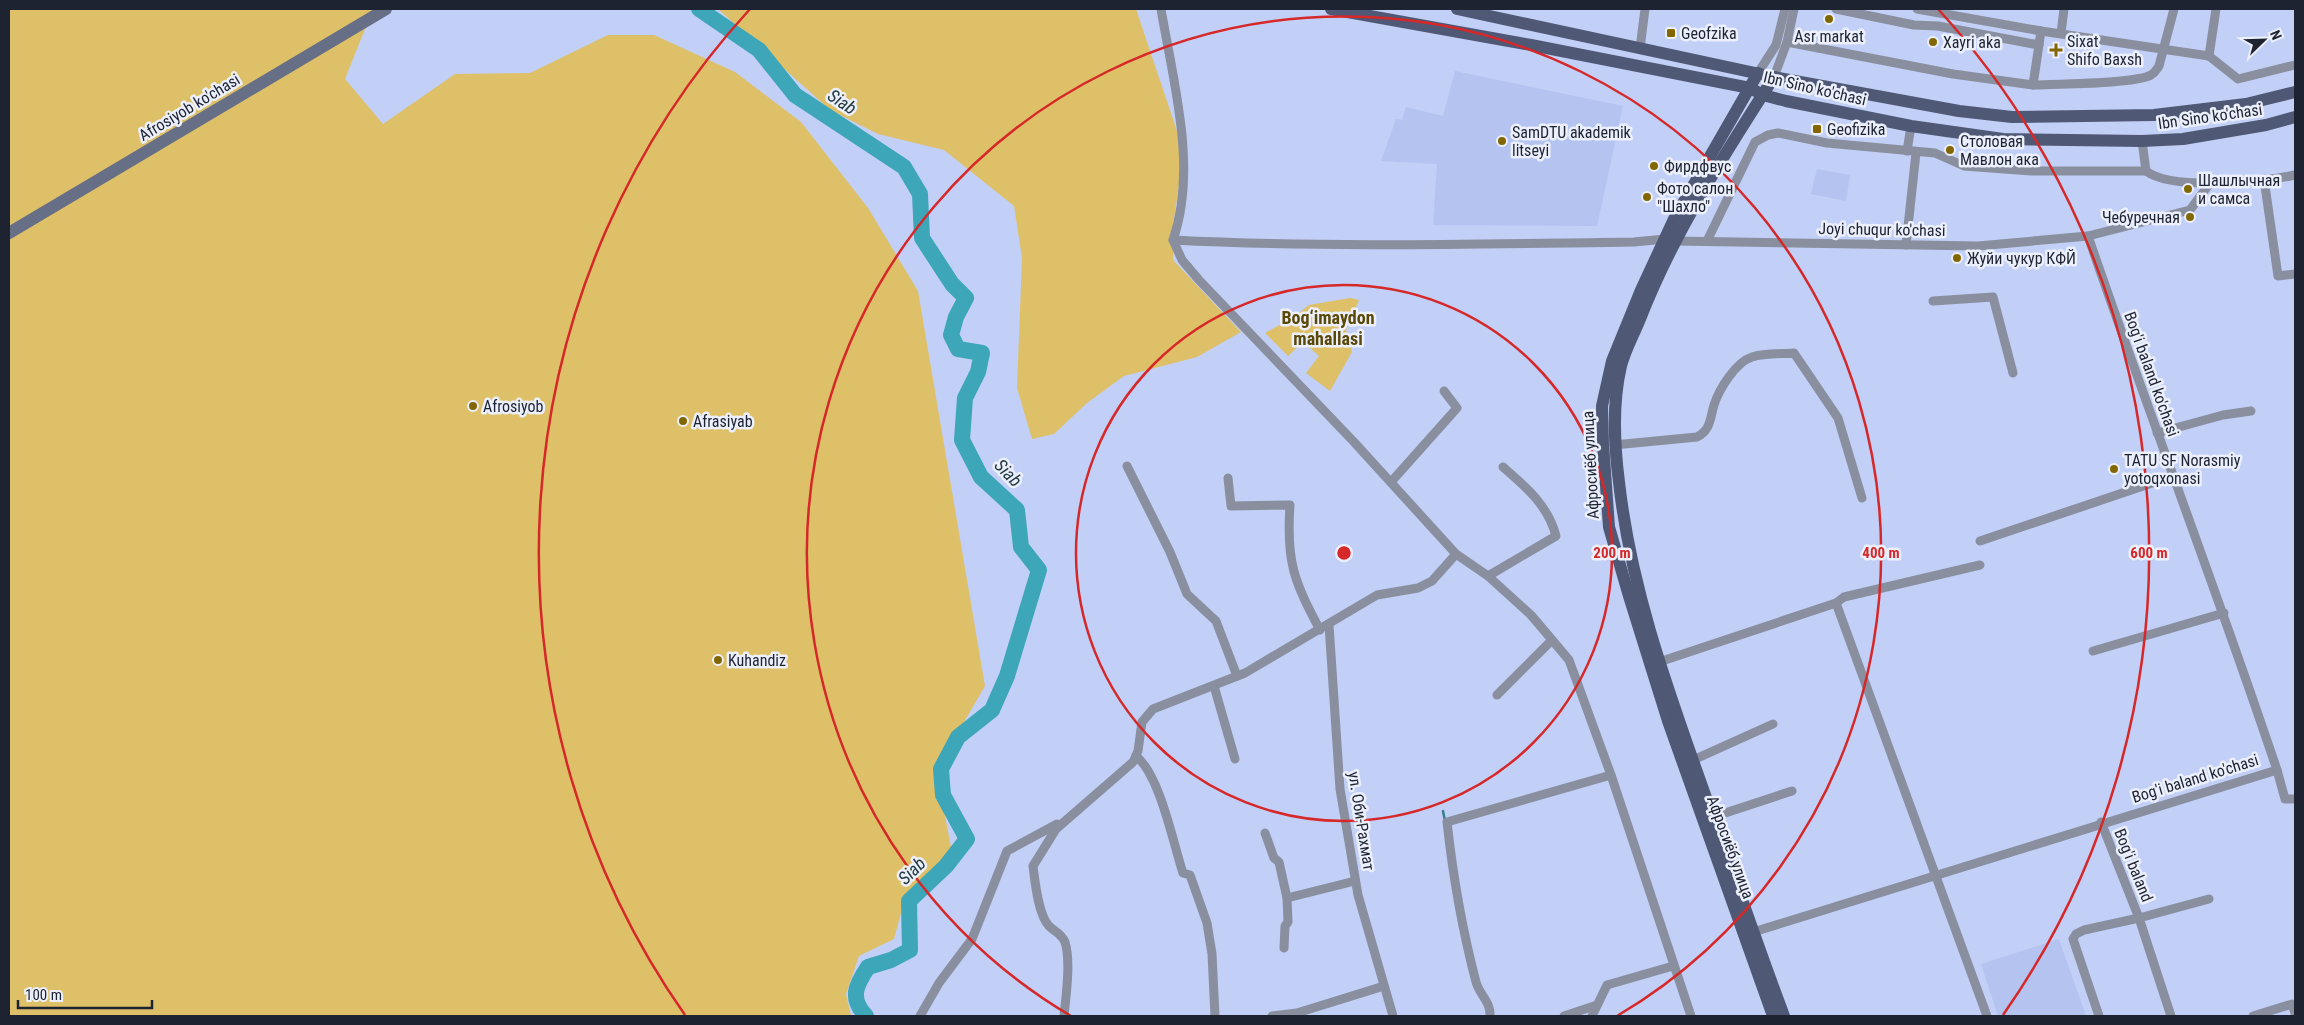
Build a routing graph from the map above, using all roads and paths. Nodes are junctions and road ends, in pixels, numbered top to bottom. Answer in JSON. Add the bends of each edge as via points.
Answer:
{"nodes":[{"id":1,"x":386,"y":9,"type":"edge"},
{"id":2,"x":1161,"y":9,"type":"edge"},
{"id":3,"x":1331,"y":9,"type":"edge"},
{"id":4,"x":1457,"y":9,"type":"edge"},
{"id":5,"x":1645,"y":9,"type":"edge"},
{"id":6,"x":1785,"y":9,"type":"edge"},
{"id":7,"x":1794,"y":9,"type":"edge"},
{"id":8,"x":1836,"y":9,"type":"edge"},
{"id":9,"x":1917,"y":9,"type":"edge"},
{"id":10,"x":2064,"y":9,"type":"edge"},
{"id":11,"x":2174,"y":9,"type":"edge"},
{"id":12,"x":2216,"y":9,"type":"edge"},
{"id":13,"x":2042,"y":31,"type":"junction"},
{"id":14,"x":2061,"y":33,"type":"junction"},
{"id":15,"x":1787,"y":42,"type":"junction"},
{"id":16,"x":2039,"y":45,"type":"junction"},
{"id":17,"x":1640,"y":48,"type":"junction"},
{"id":18,"x":2164,"y":49,"type":"junction"},
{"id":19,"x":2208,"y":56,"type":"junction"},
{"id":20,"x":2295,"y":65,"type":"edge"},
{"id":21,"x":1758,"y":73,"type":"junction"},
{"id":22,"x":1774,"y":77,"type":"junction"},
{"id":23,"x":2033,"y":85,"type":"junction"},
{"id":24,"x":1750,"y":88,"type":"junction"},
{"id":25,"x":2295,"y":92,"type":"edge"},
{"id":26,"x":1763,"y":95,"type":"junction"},
{"id":27,"x":2295,"y":117,"type":"edge"},
{"id":28,"x":1911,"y":126,"type":"junction"},
{"id":29,"x":2142,"y":141,"type":"junction"},
{"id":30,"x":1906,"y":151,"type":"junction"},
{"id":31,"x":1916,"y":153,"type":"junction"},
{"id":32,"x":2146,"y":170,"type":"junction"},
{"id":33,"x":2295,"y":175,"type":"edge"},
{"id":34,"x":2264,"y":179,"type":"junction"},
{"id":35,"x":2210,"y":183,"type":"junction"},
{"id":36,"x":9,"y":233,"type":"edge"},
{"id":37,"x":2088,"y":236,"type":"junction"},
{"id":38,"x":1174,"y":240,"type":"junction"},
{"id":39,"x":1670,"y":240,"type":"junction"},
{"id":40,"x":1707,"y":241,"type":"junction"},
{"id":41,"x":1906,"y":245,"type":"junction"},
{"id":42,"x":2295,"y":274,"type":"edge"},
{"id":43,"x":1933,"y":301,"type":"dead end"},
{"id":44,"x":2013,"y":373,"type":"dead end"},
{"id":45,"x":1444,"y":391,"type":"dead end"},
{"id":46,"x":2251,"y":411,"type":"dead end"},
{"id":47,"x":2157,"y":433,"type":"junction"},
{"id":48,"x":1614,"y":445,"type":"junction"},
{"id":49,"x":1127,"y":466,"type":"dead end"},
{"id":50,"x":1503,"y":467,"type":"dead end"},
{"id":51,"x":2173,"y":476,"type":"junction"},
{"id":52,"x":1228,"y":478,"type":"dead end"},
{"id":53,"x":1391,"y":482,"type":"junction"},
{"id":54,"x":1862,"y":498,"type":"dead end"},
{"id":55,"x":1980,"y":541,"type":"dead end"},
{"id":56,"x":1456,"y":554,"type":"junction"},
{"id":57,"x":1980,"y":565,"type":"dead end"},
{"id":58,"x":1488,"y":576,"type":"junction"},
{"id":59,"x":1836,"y":603,"type":"junction"},
{"id":60,"x":2224,"y":613,"type":"junction"},
{"id":61,"x":1328,"y":625,"type":"junction"},
{"id":62,"x":1320,"y":630,"type":"junction"},
{"id":63,"x":1552,"y":640,"type":"junction"},
{"id":64,"x":2093,"y":651,"type":"dead end"},
{"id":65,"x":1659,"y":662,"type":"junction"},
{"id":66,"x":1237,"y":676,"type":"junction"},
{"id":67,"x":1214,"y":686,"type":"junction"},
{"id":68,"x":1498,"y":695,"type":"dead end"},
{"id":69,"x":1773,"y":724,"type":"dead end"},
{"id":70,"x":1136,"y":756,"type":"junction"},
{"id":71,"x":1235,"y":759,"type":"dead end"},
{"id":72,"x":1693,"y":760,"type":"junction"},
{"id":73,"x":2277,"y":770,"type":"junction"},
{"id":74,"x":1611,"y":775,"type":"junction"},
{"id":75,"x":1792,"y":791,"type":"dead end"},
{"id":76,"x":2295,"y":798,"type":"edge"},
{"id":77,"x":1713,"y":817,"type":"junction"},
{"id":78,"x":1065,"y":821,"type":"junction"},
{"id":79,"x":2101,"y":822,"type":"junction"},
{"id":80,"x":1265,"y":833,"type":"dead end"},
{"id":81,"x":1934,"y":874,"type":"junction"},
{"id":82,"x":1356,"y":881,"type":"junction"},
{"id":83,"x":1287,"y":898,"type":"junction"},
{"id":84,"x":2209,"y":899,"type":"dead end"},
{"id":85,"x":2139,"y":918,"type":"junction"},
{"id":86,"x":1749,"y":934,"type":"junction"},
{"id":87,"x":1284,"y":948,"type":"dead end"},
{"id":88,"x":1673,"y":966,"type":"junction"},
{"id":89,"x":1384,"y":986,"type":"junction"},
{"id":90,"x":1597,"y":1005,"type":"junction"},
{"id":91,"x":2295,"y":1014,"type":"edge"},
{"id":92,"x":920,"y":1016,"type":"edge"},
{"id":93,"x":1064,"y":1016,"type":"edge"},
{"id":94,"x":1215,"y":1016,"type":"edge"},
{"id":95,"x":1272,"y":1016,"type":"edge"},
{"id":96,"x":1393,"y":1016,"type":"edge"},
{"id":97,"x":1490,"y":1016,"type":"edge"},
{"id":98,"x":1564,"y":1016,"type":"edge"},
{"id":99,"x":1592,"y":1016,"type":"edge"},
{"id":100,"x":1691,"y":1016,"type":"edge"},
{"id":101,"x":1774,"y":1016,"type":"edge"},
{"id":102,"x":1987,"y":1016,"type":"edge"},
{"id":103,"x":2098,"y":1016,"type":"edge"},
{"id":104,"x":2171,"y":1016,"type":"edge"},
{"id":105,"x":2253,"y":1016,"type":"edge"}],
"edges":[{"from":1,"to":36,"type":"street","name":"Afrosiyob ko'chasi"},
{"from":2,"to":38,"type":"street","via":[[1184,152],[1180,220]]},
{"from":3,"to":24,"type":"main road","name":"Ibn Sino ko'chasi"},
{"from":4,"to":17,"type":"main road","name":"Ibn Sino ko'chasi"},
{"from":5,"to":17,"type":"street"},
{"from":6,"to":21,"type":"street","via":[[1776,46]]},
{"from":7,"to":15,"type":"street"},
{"from":8,"to":16,"type":"street"},
{"from":9,"to":13,"type":"street"},
{"from":10,"to":14,"type":"street"},
{"from":11,"to":18,"type":"street"},
{"from":12,"to":19,"type":"street"},
{"from":13,"to":14,"type":"street"},
{"from":13,"to":16,"type":"street"},
{"from":14,"to":18,"type":"street"},
{"from":15,"to":22,"type":"street"},
{"from":15,"to":23,"type":"street","via":[[1953,74]]},
{"from":16,"to":23,"type":"street"},
{"from":17,"to":21,"type":"main road","name":"Ibn Sino ko'chasi"},
{"from":18,"to":19,"type":"street"},
{"from":18,"to":23,"type":"street","via":[[2153,74],[2145,78]]},
{"from":19,"to":20,"type":"street","via":[[2238,79]]},
{"from":21,"to":22,"type":"main road","name":"Ibn Sino ko'chasi"},
{"from":21,"to":24,"type":"main road","name":"Афросиёб улица"},
{"from":22,"to":25,"type":"main road","name":"Ibn Sino ko'chasi","via":[[1959,111],[2012,116],[2154,115],[2246,104]]},
{"from":22,"to":26,"type":"main road","name":"Афросиёб улица"},
{"from":24,"to":26,"type":"main road","name":"Ibn Sino ko'chasi"},
{"from":24,"to":39,"type":"main road","name":"Афросиёб улица"},
{"from":26,"to":28,"type":"main road","name":"Ibn Sino ko'chasi"},
{"from":26,"to":39,"type":"main road","name":"Афросиёб улица"},
{"from":27,"to":29,"type":"main road","name":"Ibn Sino ko'chasi","via":[[2183,139]]},
{"from":28,"to":29,"type":"main road","name":"Ibn Sino ko'chasi","via":[[2003,138]]},
{"from":28,"to":30,"type":"street"},
{"from":29,"to":32,"type":"street"},
{"from":30,"to":31,"type":"street"},
{"from":30,"to":40,"type":"street","via":[[1827,143],[1778,133],[1768,135],[1755,142]]},
{"from":31,"to":32,"type":"street","via":[[1935,154],[1964,166],[2031,171]]},
{"from":31,"to":41,"type":"street"},
{"from":32,"to":35,"type":"street","via":[[2164,180]]},
{"from":33,"to":34,"type":"street"},
{"from":34,"to":35,"type":"street"},
{"from":34,"to":42,"type":"street","via":[[2278,276]]},
{"from":35,"to":37,"type":"street","via":[[2190,210]]},
{"from":37,"to":41,"type":"street","name":"Joyi chuqur ko'chasi","via":[[1978,246]]},
{"from":37,"to":47,"type":"street","name":"Bog'i baland ko'chasi"},
{"from":38,"to":39,"type":"street","name":"Joyi chuqur ko'chasi","via":[[1438,244]]},
{"from":38,"to":53,"type":"street","via":[[1182,260],[1199,280]]},
{"from":39,"to":40,"type":"street","name":"Joyi chuqur ko'chasi"},
{"from":39,"to":48,"type":"main road","name":"Афросиёб улица","via":[[1622,365],[1615,407]]},
{"from":39,"to":86,"type":"main road","name":"Афросиёб улица","via":[[1641,290],[1612,361],[1602,406],[1609,527],[1668,721]]},
{"from":40,"to":41,"type":"street","name":"Joyi chuqur ko'chasi"},
{"from":43,"to":44,"type":"street","via":[[1993,297]]},
{"from":45,"to":53,"type":"street","via":[[1457,408]]},
{"from":46,"to":47,"type":"street"},
{"from":47,"to":51,"type":"street","name":"Bog'i baland ko'chasi"},
{"from":48,"to":54,"type":"street","via":[[1703,434],[1709,427],[1719,393],[1742,362],[1752,357],[1794,353],[1838,418]]},
{"from":48,"to":65,"type":"main road","name":"Афросиёб улица","via":[[1623,525],[1638,593]]},
{"from":49,"to":66,"type":"street","via":[[1188,594],[1216,621]]},
{"from":50,"to":58,"type":"street","via":[[1538,499],[1553,524],[1556,536]]},
{"from":51,"to":55,"type":"street"},
{"from":51,"to":60,"type":"street","name":"Bog'i baland ko'chasi"},
{"from":52,"to":62,"type":"street","via":[[1231,506],[1290,505],[1290,563],[1299,590]]},
{"from":53,"to":56,"type":"street"},
{"from":56,"to":58,"type":"street"},
{"from":56,"to":61,"type":"street","via":[[1432,581],[1418,588],[1377,595]]},
{"from":57,"to":59,"type":"street","via":[[1844,597]]},
{"from":58,"to":63,"type":"street"},
{"from":59,"to":65,"type":"street"},
{"from":59,"to":81,"type":"street"},
{"from":60,"to":64,"type":"street"},
{"from":60,"to":73,"type":"street","name":"Bog'i baland ko'chasi"},
{"from":61,"to":62,"type":"street"},
{"from":61,"to":82,"type":"street","name":"ул. Оби-Рахмат","via":[[1340,789]]},
{"from":62,"to":66,"type":"street"},
{"from":63,"to":68,"type":"street"},
{"from":63,"to":74,"type":"street","via":[[1569,660]]},
{"from":65,"to":72,"type":"main road","name":"Афросиёб улица"},
{"from":66,"to":67,"type":"street"},
{"from":67,"to":70,"type":"street","via":[[1153,709],[1142,722]]},
{"from":67,"to":71,"type":"street"},
{"from":69,"to":72,"type":"street"},
{"from":70,"to":78,"type":"street","via":[[1128,767]]},
{"from":70,"to":94,"type":"street","via":[[1144,762],[1155,783],[1183,873],[1190,875],[1207,923]]},
{"from":72,"to":77,"type":"main road","name":"Афросиёб улица"},
{"from":73,"to":76,"type":"street","via":[[2285,798]]},
{"from":73,"to":79,"type":"street","name":"Bog'i baland ko'chasi"},
{"from":74,"to":88,"type":"street"},
{"from":74,"to":97,"type":"street","via":[[1447,822],[1456,892],[1472,966]]},
{"from":75,"to":77,"type":"street"},
{"from":77,"to":86,"type":"main road","name":"Афросиёб улица"},
{"from":78,"to":92,"type":"street","via":[[1007,851],[972,939],[939,983]]},
{"from":78,"to":93,"type":"street","via":[[1049,837],[1033,866],[1043,915],[1048,925],[1058,931],[1067,956]]},
{"from":79,"to":81,"type":"street","name":"Bog'i baland ko'chasi"},
{"from":79,"to":85,"type":"street","name":"Bog'i baland"},
{"from":80,"to":83,"type":"street","via":[[1274,858],[1279,862]]},
{"from":81,"to":86,"type":"street","name":"Bog'i baland ko'chasi"},
{"from":81,"to":102,"type":"street"},
{"from":82,"to":83,"type":"street"},
{"from":82,"to":89,"type":"street","name":"ул. Оби-Рахмат"},
{"from":83,"to":87,"type":"street"},
{"from":84,"to":85,"type":"street"},
{"from":85,"to":103,"type":"street","name":"Bog'i baland","via":[[2084,930],[2073,939]]},
{"from":85,"to":104,"type":"street"},
{"from":86,"to":101,"type":"main road","name":"Афросиёб улица"},
{"from":88,"to":90,"type":"street","via":[[1607,985]]},
{"from":88,"to":100,"type":"street"},
{"from":89,"to":95,"type":"street","via":[[1297,1013]]},
{"from":89,"to":96,"type":"street","name":"ул. Оби-Рахмат"},
{"from":90,"to":98,"type":"street"},
{"from":90,"to":99,"type":"street"},
{"from":91,"to":105,"type":"street","via":[[2292,1004]]}]}
